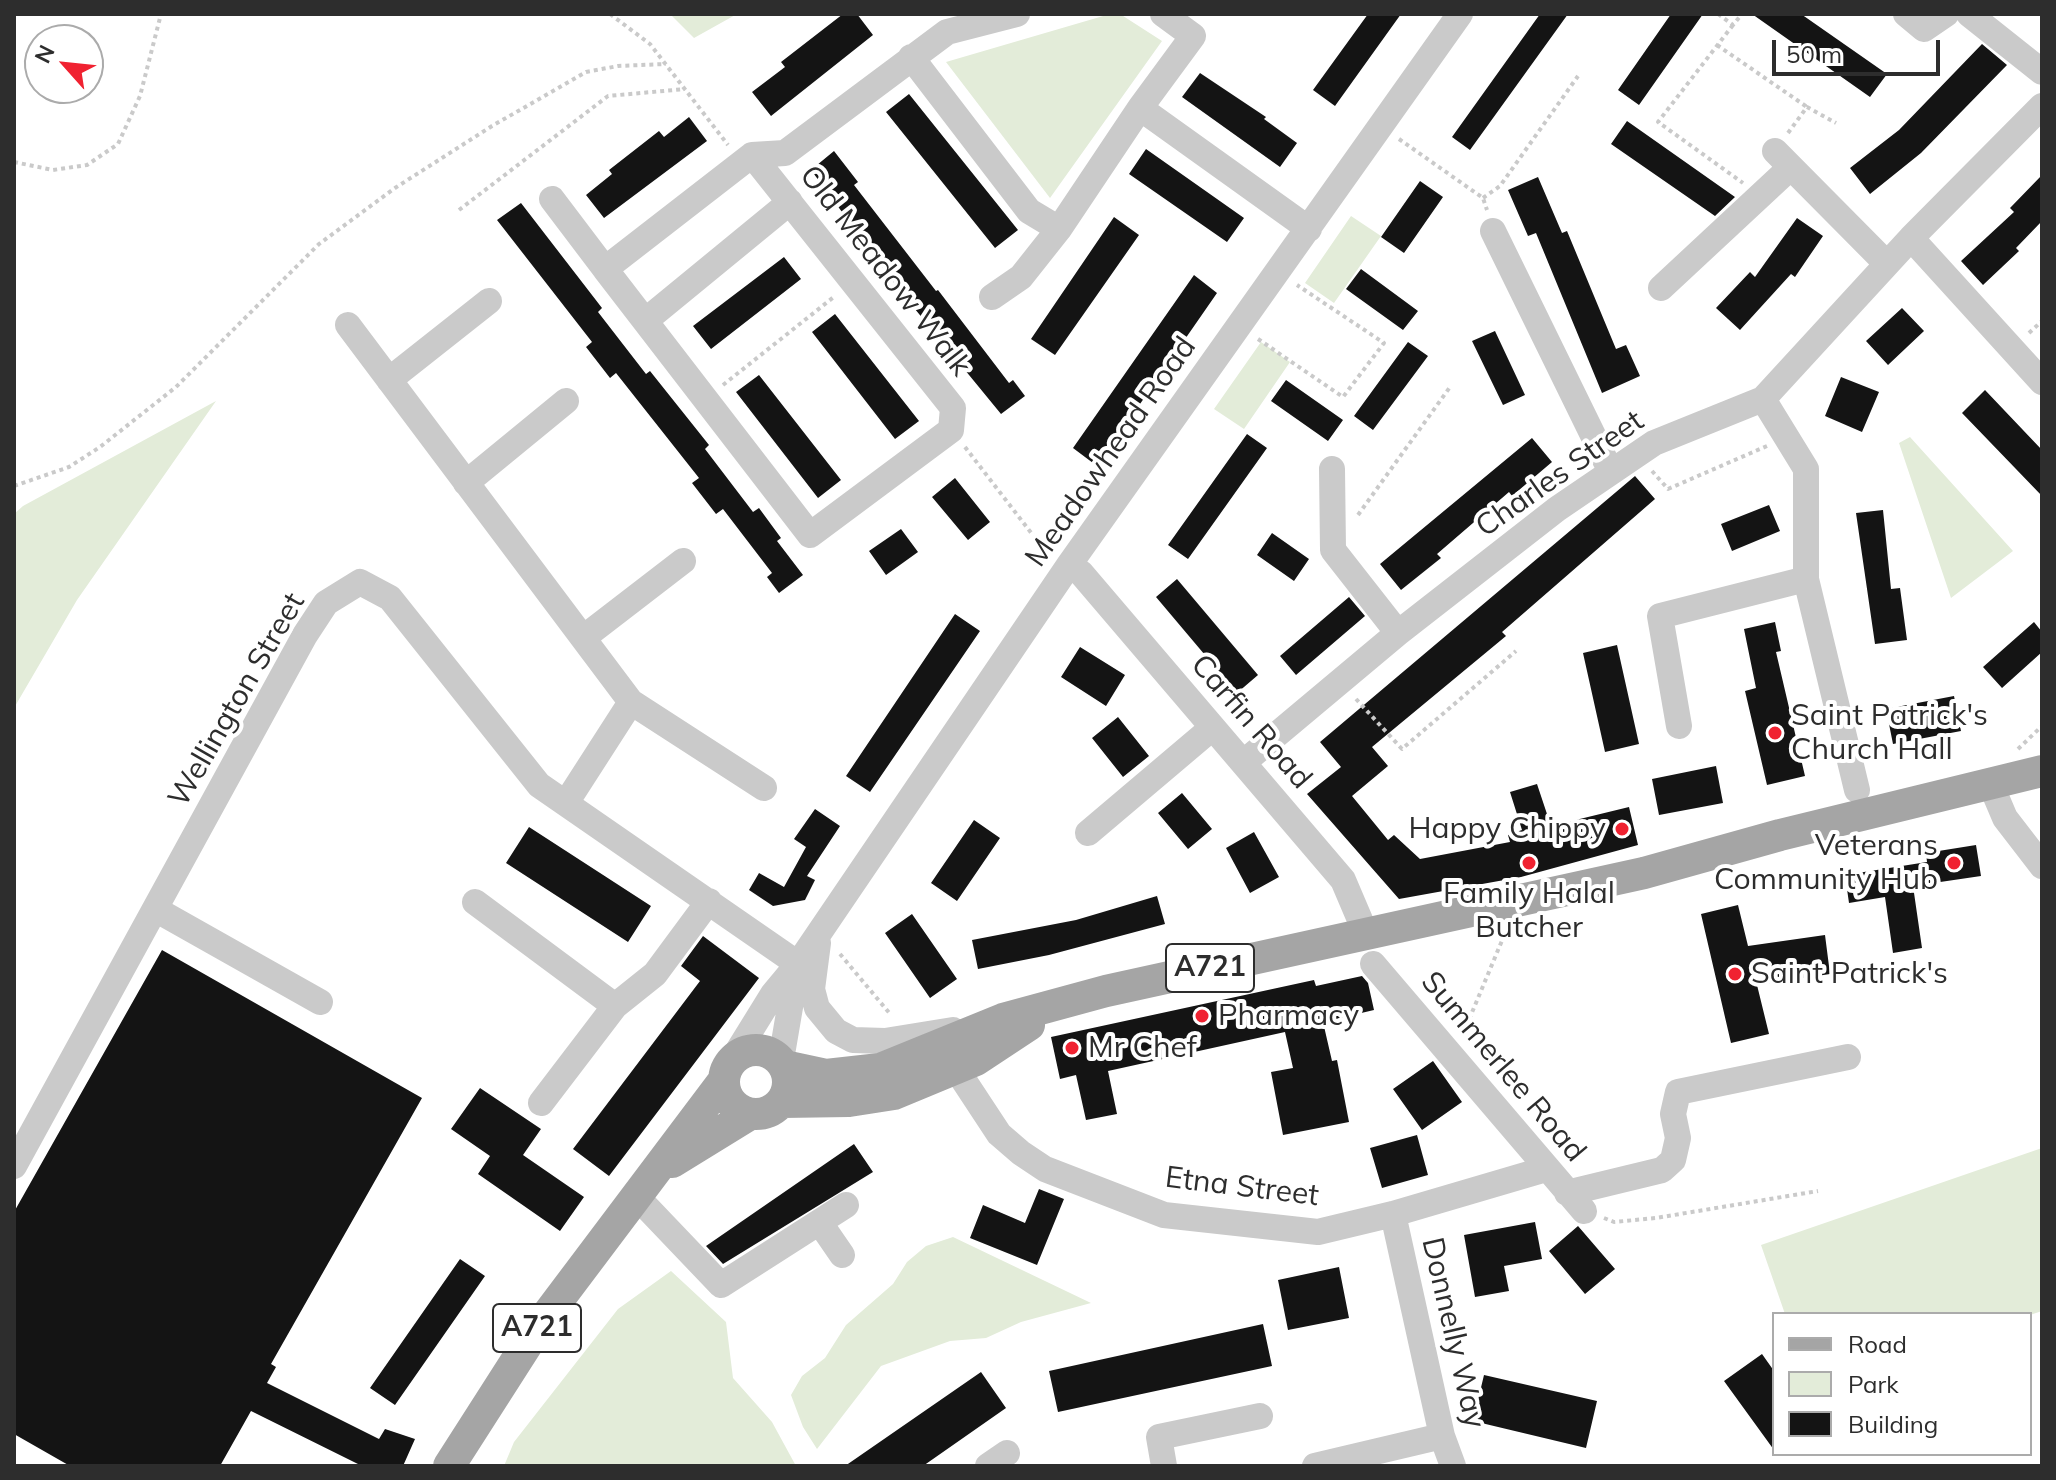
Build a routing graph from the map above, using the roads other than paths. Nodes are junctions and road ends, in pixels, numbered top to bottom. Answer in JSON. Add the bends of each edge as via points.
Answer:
{"nodes":[{"id":1,"x":1017,"y":14,"type":"edge"},
{"id":2,"x":1163,"y":14,"type":"edge"},
{"id":3,"x":1460,"y":14,"type":"edge"},
{"id":4,"x":1906,"y":14,"type":"edge"},
{"id":5,"x":1946,"y":14,"type":"edge"},
{"id":6,"x":1969,"y":14,"type":"edge"},
{"id":7,"x":911,"y":57,"type":"junction"},
{"id":8,"x":2042,"y":72,"type":"edge"},
{"id":9,"x":2042,"y":106,"type":"edge"},
{"id":10,"x":1140,"y":108,"type":"junction"},
{"id":11,"x":747,"y":159,"type":"junction"},
{"id":12,"x":552,"y":199,"type":"dead end"},
{"id":13,"x":790,"y":202,"type":"junction"},
{"id":14,"x":1059,"y":229,"type":"junction"},
{"id":15,"x":1309,"y":229,"type":"junction"},
{"id":16,"x":1493,"y":231,"type":"road end"},
{"id":17,"x":1911,"y":238,"type":"junction"},
{"id":18,"x":1887,"y":264,"type":"junction"},
{"id":19,"x":605,"y":269,"type":"junction"},
{"id":20,"x":1661,"y":288,"type":"dead end"},
{"id":21,"x":992,"y":297,"type":"dead end"},
{"id":22,"x":489,"y":301,"type":"dead end"},
{"id":23,"x":645,"y":321,"type":"junction"},
{"id":24,"x":348,"y":325,"type":"dead end"},
{"id":25,"x":389,"y":380,"type":"junction"},
{"id":26,"x":2042,"y":382,"type":"edge"},
{"id":27,"x":1763,"y":399,"type":"junction"},
{"id":28,"x":566,"y":401,"type":"dead end"},
{"id":29,"x":1332,"y":469,"type":"dead end"},
{"id":30,"x":1611,"y":472,"type":"junction"},
{"id":31,"x":466,"y":483,"type":"junction"},
{"id":32,"x":683,"y":561,"type":"dead end"},
{"id":33,"x":1069,"y":565,"type":"junction"},
{"id":34,"x":1806,"y":579,"type":"junction"},
{"id":35,"x":1398,"y":633,"type":"junction"},
{"id":36,"x":583,"y":638,"type":"junction"},
{"id":37,"x":631,"y":702,"type":"junction"},
{"id":38,"x":1679,"y":726,"type":"dead end"},
{"id":39,"x":1212,"y":728,"type":"junction"},
{"id":40,"x":1244,"y":762,"type":"junction"},
{"id":41,"x":2042,"y":771,"type":"edge"},
{"id":42,"x":1991,"y":785,"type":"junction"},
{"id":43,"x":764,"y":788,"type":"dead end"},
{"id":44,"x":1857,"y":790,"type":"dead end"},
{"id":45,"x":566,"y":803,"type":"junction"},
{"id":46,"x":1088,"y":833,"type":"dead end"},
{"id":47,"x":2042,"y":866,"type":"edge"},
{"id":48,"x":709,"y":901,"type":"junction"},
{"id":49,"x":475,"y":902,"type":"dead end"},
{"id":50,"x":155,"y":909,"type":"junction"},
{"id":51,"x":820,"y":931,"type":"junction"},
{"id":52,"x":1370,"y":949,"type":"junction"},
{"id":53,"x":798,"y":964,"type":"junction"},
{"id":54,"x":320,"y":1002,"type":"dead end"},
{"id":55,"x":615,"y":1006,"type":"junction"},
{"id":56,"x":1056,"y":1007,"type":"junction"},
{"id":57,"x":1003,"y":1019,"type":"junction"},
{"id":58,"x":1848,"y":1057,"type":"dead end"},
{"id":59,"x":948,"y":1058,"type":"junction"},
{"id":60,"x":782,"y":1063,"type":"junction"},
{"id":61,"x":727,"y":1071,"type":"junction"},
{"id":62,"x":782,"y":1102,"type":"junction"},
{"id":63,"x":541,"y":1103,"type":"dead end"},
{"id":64,"x":750,"y":1114,"type":"junction"},
{"id":65,"x":14,"y":1166,"type":"edge"},
{"id":66,"x":1546,"y":1169,"type":"junction"},
{"id":67,"x":659,"y":1170,"type":"junction"},
{"id":68,"x":637,"y":1197,"type":"junction"},
{"id":69,"x":846,"y":1205,"type":"dead end"},
{"id":70,"x":1393,"y":1214,"type":"junction"},
{"id":71,"x":820,"y":1223,"type":"junction"},
{"id":72,"x":842,"y":1255,"type":"dead end"},
{"id":73,"x":1260,"y":1416,"type":"dead end"},
{"id":74,"x":1442,"y":1436,"type":"junction"},
{"id":75,"x":449,"y":1466,"type":"edge"},
{"id":76,"x":1164,"y":1466,"type":"edge"},
{"id":77,"x":1315,"y":1466,"type":"edge"},
{"id":78,"x":1453,"y":1466,"type":"edge"}],
"edges":[{"from":1,"to":7,"type":"street","via":[[947,32]]},
{"from":2,"to":10,"type":"street","via":[[1193,36]]},
{"from":3,"to":15,"type":"street","name":"Meadowhead Road"},
{"from":4,"to":5,"type":"street","via":[[1924,29]]},
{"from":6,"to":8,"type":"street"},
{"from":7,"to":11,"type":"street","via":[[785,153]]},
{"from":7,"to":14,"type":"street","via":[[1029,211]]},
{"from":9,"to":17,"type":"street","name":"Charles Street"},
{"from":10,"to":14,"type":"street"},
{"from":10,"to":15,"type":"street"},
{"from":11,"to":13,"type":"street","name":"Old Meadow Walk"},
{"from":11,"to":19,"type":"street"},
{"from":12,"to":19,"type":"street"},
{"from":13,"to":23,"type":"street"},
{"from":13,"to":23,"type":"street","name":"Old Meadow Walk","via":[[953,408],[951,430],[810,535]]},
{"from":14,"to":21,"type":"street","via":[[1021,277]]},
{"from":15,"to":33,"type":"street","name":"Meadowhead Road"},
{"from":16,"to":30,"type":"street"},
{"from":17,"to":18,"type":"street","name":"Charles Street"},
{"from":17,"to":26,"type":"street"},
{"from":18,"to":20,"type":"street","via":[[1783,159]]},
{"from":18,"to":27,"type":"street","name":"Charles Street"},
{"from":19,"to":23,"type":"street"},
{"from":22,"to":25,"type":"street"},
{"from":24,"to":25,"type":"street"},
{"from":25,"to":31,"type":"street"},
{"from":27,"to":30,"type":"street","name":"Charles Street","via":[[1654,443]]},
{"from":27,"to":34,"type":"street","via":[[1806,469]]},
{"from":28,"to":31,"type":"street"},
{"from":29,"to":35,"type":"street","via":[[1333,550]]},
{"from":30,"to":35,"type":"street","name":"Charles Street"},
{"from":31,"to":36,"type":"street"},
{"from":32,"to":36,"type":"street"},
{"from":33,"to":39,"type":"street","name":"Carfin Road"},
{"from":33,"to":51,"type":"street","name":"Meadowhead Road"},
{"from":34,"to":38,"type":"street","via":[[1660,616]]},
{"from":34,"to":44,"type":"street"},
{"from":35,"to":40,"type":"street","name":"Charles Street"},
{"from":36,"to":37,"type":"street"},
{"from":37,"to":43,"type":"street"},
{"from":37,"to":45,"type":"street"},
{"from":39,"to":40,"type":"street","name":"Carfin Road"},
{"from":39,"to":46,"type":"street"},
{"from":40,"to":52,"type":"street","name":"Carfin Road","via":[[1343,880]]},
{"from":41,"to":42,"type":"main road","number":"A721"},
{"from":42,"to":47,"type":"street","via":[[2005,818]]},
{"from":42,"to":52,"type":"main road","number":"A721","via":[[1518,901]]},
{"from":45,"to":48,"type":"street","name":"Wellington Street"},
{"from":45,"to":50,"type":"street","name":"Wellington Street","via":[[539,785],[390,598],[360,582],[326,603],[305,635]]},
{"from":48,"to":53,"type":"street","name":"Wellington Street"},
{"from":48,"to":55,"type":"street","via":[[655,974]]},
{"from":49,"to":55,"type":"street"},
{"from":50,"to":54,"type":"street"},
{"from":50,"to":65,"type":"street","name":"Wellington Street"},
{"from":51,"to":53,"type":"street","name":"Meadowhead Road"},
{"from":51,"to":57,"type":"street","name":"Meadowhead Road","via":[[811,976],[817,1008],[836,1031],[853,1040],[909,1038]]},
{"from":52,"to":56,"type":"main road","number":"A721","via":[[1106,991]]},
{"from":52,"to":66,"type":"street","name":"Summerlee Road"},
{"from":53,"to":60,"type":"street","name":"Meadowhead Road"},
{"from":53,"to":61,"type":"street","name":"Meadowhead Road","via":[[773,994]]},
{"from":55,"to":63,"type":"street"},
{"from":56,"to":57,"type":"main road","number":"A721"},
{"from":56,"to":59,"type":"main road","number":"A721"},
{"from":57,"to":59,"type":"main road","number":"A721"},
{"from":58,"to":66,"type":"street","name":"Summerlee Road","via":[[1678,1092],[1673,1160],[1662,1170],[1576,1202]]},
{"from":59,"to":60,"type":"main road","number":"A721","via":[[852,1075],[813,1074]]},
{"from":59,"to":62,"type":"main road","number":"A721","via":[[882,1096]]},
{"from":59,"to":70,"type":"street","name":"Etna Street","via":[[999,1134],[1021,1153],[1045,1169],[1164,1215],[1318,1232]]},
{"from":60,"to":61,"type":"main road","number":"A721","via":[[772,1053],[750,1050]]},
{"from":60,"to":62,"type":"main road","via":[[789,1081]]},
{"from":61,"to":64,"type":"main road","via":[[729,1100]]},
{"from":61,"to":67,"type":"main road","number":"A721"},
{"from":62,"to":64,"type":"main road","number":"A721","via":[[765,1114]]},
{"from":64,"to":67,"type":"main road","number":"A721"},
{"from":66,"to":70,"type":"street","name":"Etna Street"},
{"from":67,"to":68,"type":"main road","number":"A721"},
{"from":68,"to":71,"type":"street","via":[[721,1285]]},
{"from":68,"to":75,"type":"main road","number":"A721","via":[[538,1327]]},
{"from":69,"to":71,"type":"street"},
{"from":70,"to":74,"type":"street","name":"Donnelly Way"},
{"from":71,"to":72,"type":"street"},
{"from":73,"to":76,"type":"street","via":[[1159,1437]]},
{"from":74,"to":77,"type":"street"},
{"from":74,"to":78,"type":"street","name":"Donnelly Way"}]}
